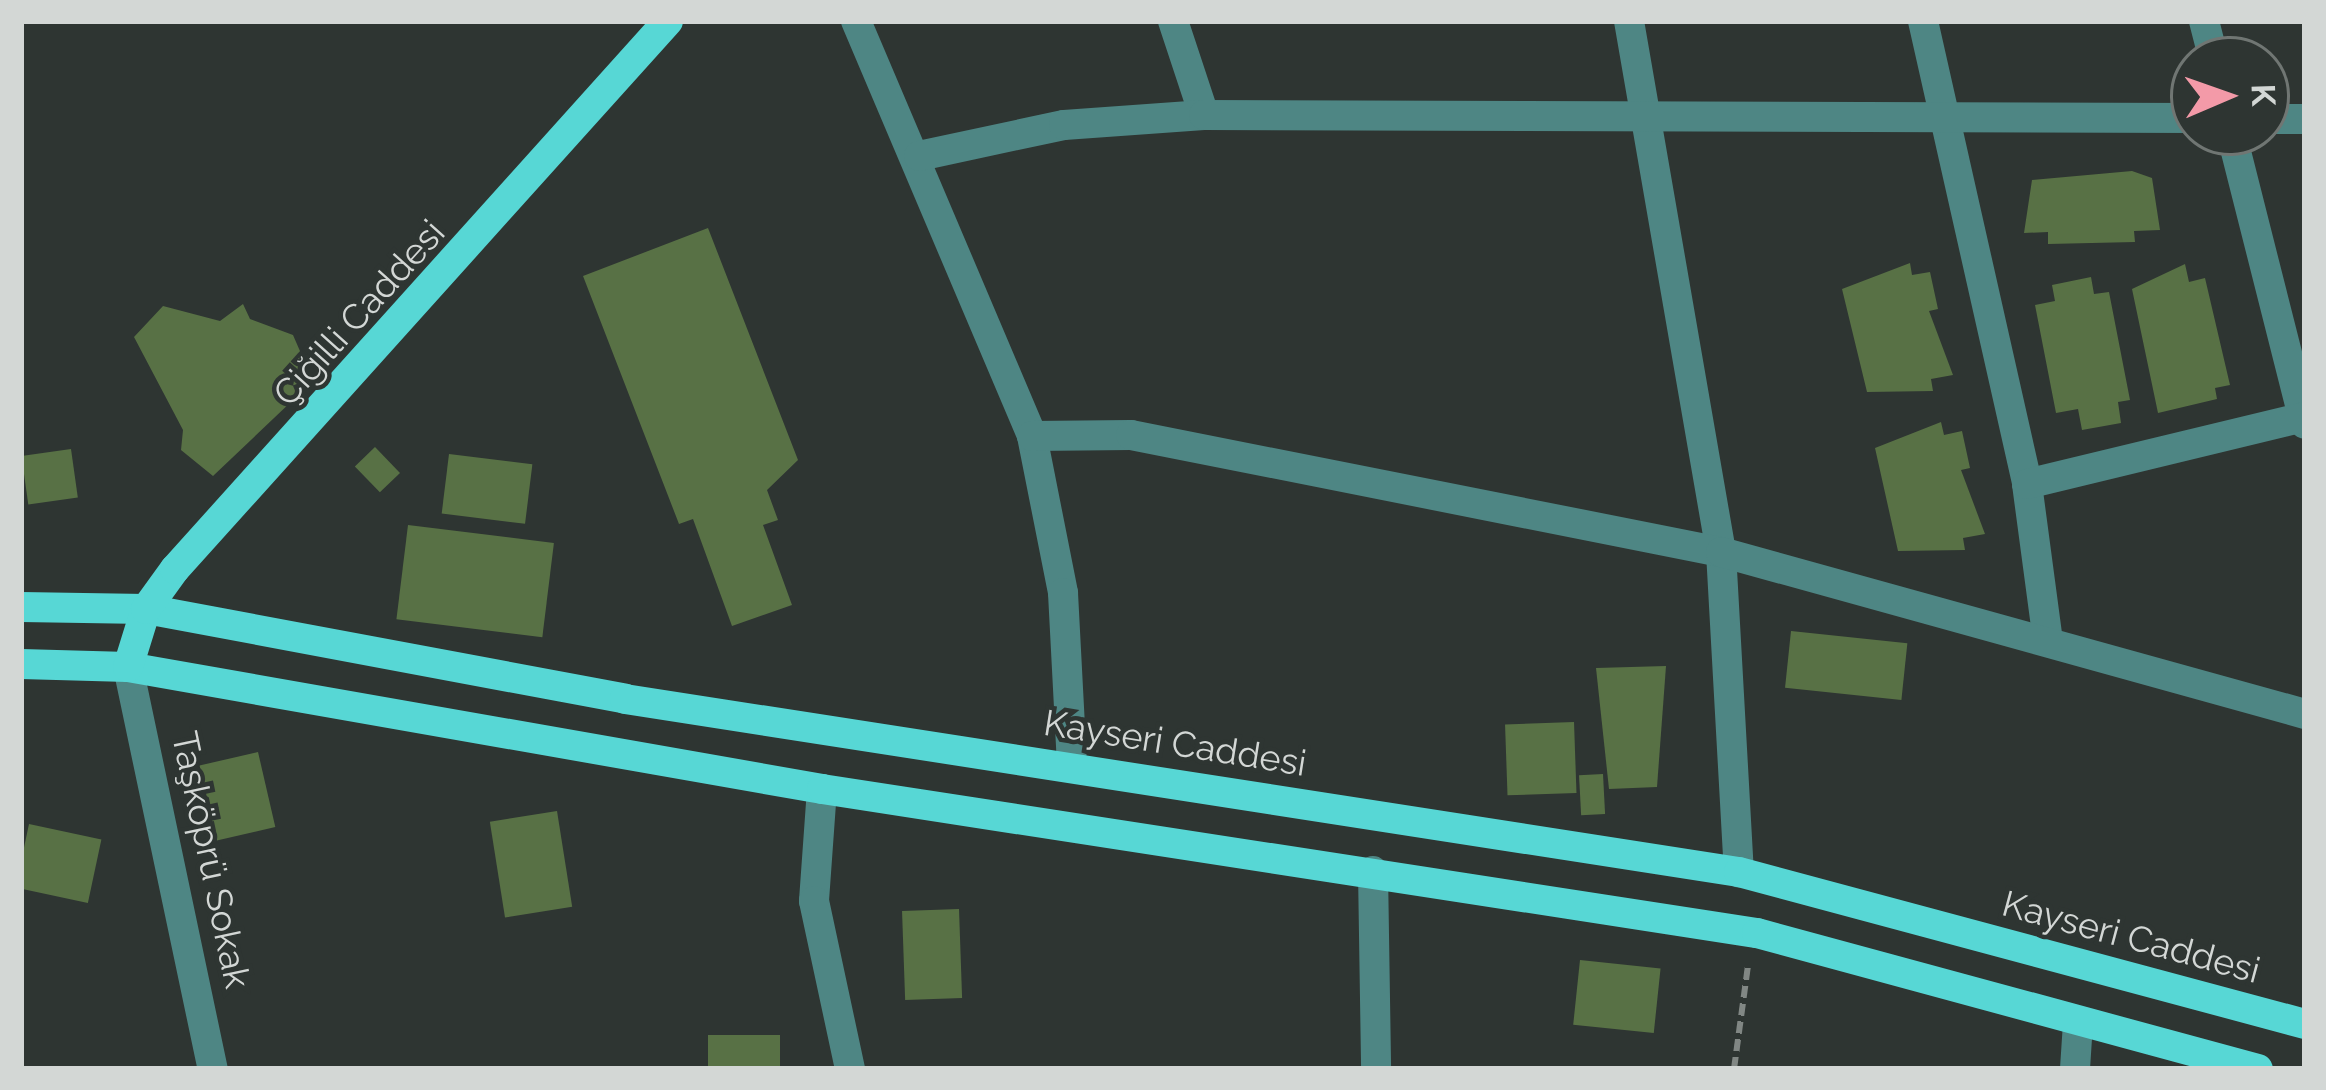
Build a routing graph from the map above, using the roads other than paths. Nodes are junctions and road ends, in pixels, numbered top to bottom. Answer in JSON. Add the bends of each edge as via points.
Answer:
{"nodes":[{"id":1,"x":668,"y":21,"type":"edge"},
{"id":2,"x":856,"y":21,"type":"edge"},
{"id":3,"x":1173,"y":21,"type":"edge"},
{"id":4,"x":1629,"y":21,"type":"edge"},
{"id":5,"x":1924,"y":21,"type":"edge"},
{"id":6,"x":1204,"y":116,"type":"junction"},
{"id":7,"x":1646,"y":116,"type":"junction"},
{"id":8,"x":1946,"y":117,"type":"junction"},
{"id":9,"x":2170,"y":118,"type":"edge"},
{"id":10,"x":919,"y":156,"type":"junction"},
{"id":11,"x":2237,"y":156,"type":"edge"},
{"id":12,"x":2304,"y":419,"type":"edge"},
{"id":13,"x":1032,"y":436,"type":"junction"},
{"id":14,"x":2027,"y":484,"type":"junction"},
{"id":15,"x":1721,"y":552,"type":"junction"},
{"id":16,"x":21,"y":607,"type":"edge"},
{"id":17,"x":146,"y":609,"type":"junction"},
{"id":18,"x":2048,"y":641,"type":"junction"},
{"id":19,"x":21,"y":664,"type":"edge"},
{"id":20,"x":128,"y":667,"type":"junction"},
{"id":21,"x":2305,"y":714,"type":"edge"},
{"id":22,"x":1072,"y":766,"type":"junction"},
{"id":23,"x":822,"y":789,"type":"junction"},
{"id":24,"x":1373,"y":871,"type":"junction"},
{"id":25,"x":1739,"y":872,"type":"junction"},
{"id":26,"x":2078,"y":1022,"type":"junction"},
{"id":27,"x":2305,"y":1024,"type":"edge"},
{"id":28,"x":213,"y":1069,"type":"edge"},
{"id":29,"x":850,"y":1069,"type":"edge"},
{"id":30,"x":1376,"y":1069,"type":"edge"},
{"id":31,"x":2075,"y":1069,"type":"edge"},
{"id":32,"x":2258,"y":1069,"type":"edge"}],
"edges":[{"from":1,"to":17,"type":"main road","name":"Çiğilli Caddesi"},
{"from":2,"to":10,"type":"street"},
{"from":3,"to":6,"type":"street"},
{"from":4,"to":7,"type":"street"},
{"from":5,"to":8,"type":"street"},
{"from":6,"to":7,"type":"street"},
{"from":6,"to":10,"type":"street","via":[[1064,125]]},
{"from":7,"to":8,"type":"street"},
{"from":7,"to":15,"type":"street"},
{"from":8,"to":9,"type":"street"},
{"from":8,"to":14,"type":"street"},
{"from":10,"to":13,"type":"street"},
{"from":11,"to":12,"type":"street"},
{"from":12,"to":14,"type":"street"},
{"from":13,"to":15,"type":"street","via":[[1131,435]]},
{"from":13,"to":22,"type":"street","via":[[1063,593]]},
{"from":14,"to":18,"type":"street"},
{"from":15,"to":18,"type":"street"},
{"from":15,"to":25,"type":"street"},
{"from":16,"to":17,"type":"main road","name":"Kayseri Caddesi"},
{"from":17,"to":20,"type":"main road","name":"Çiğilli Caddesi"},
{"from":17,"to":22,"type":"main road","name":"Kayseri Caddesi","via":[[625,699]]},
{"from":18,"to":21,"type":"street"},
{"from":19,"to":20,"type":"main road"},
{"from":20,"to":23,"type":"main road"},
{"from":20,"to":28,"type":"street","name":"Taşköprü Sokak"},
{"from":22,"to":25,"type":"main road","name":"Kayseri Caddesi"},
{"from":23,"to":24,"type":"main road"},
{"from":23,"to":29,"type":"street","via":[[814,901]]},
{"from":24,"to":26,"type":"main road","via":[[1757,933]]},
{"from":24,"to":30,"type":"street"},
{"from":25,"to":27,"type":"main road","name":"Kayseri Caddesi"},
{"from":26,"to":31,"type":"street"},
{"from":26,"to":32,"type":"main road"}]}
